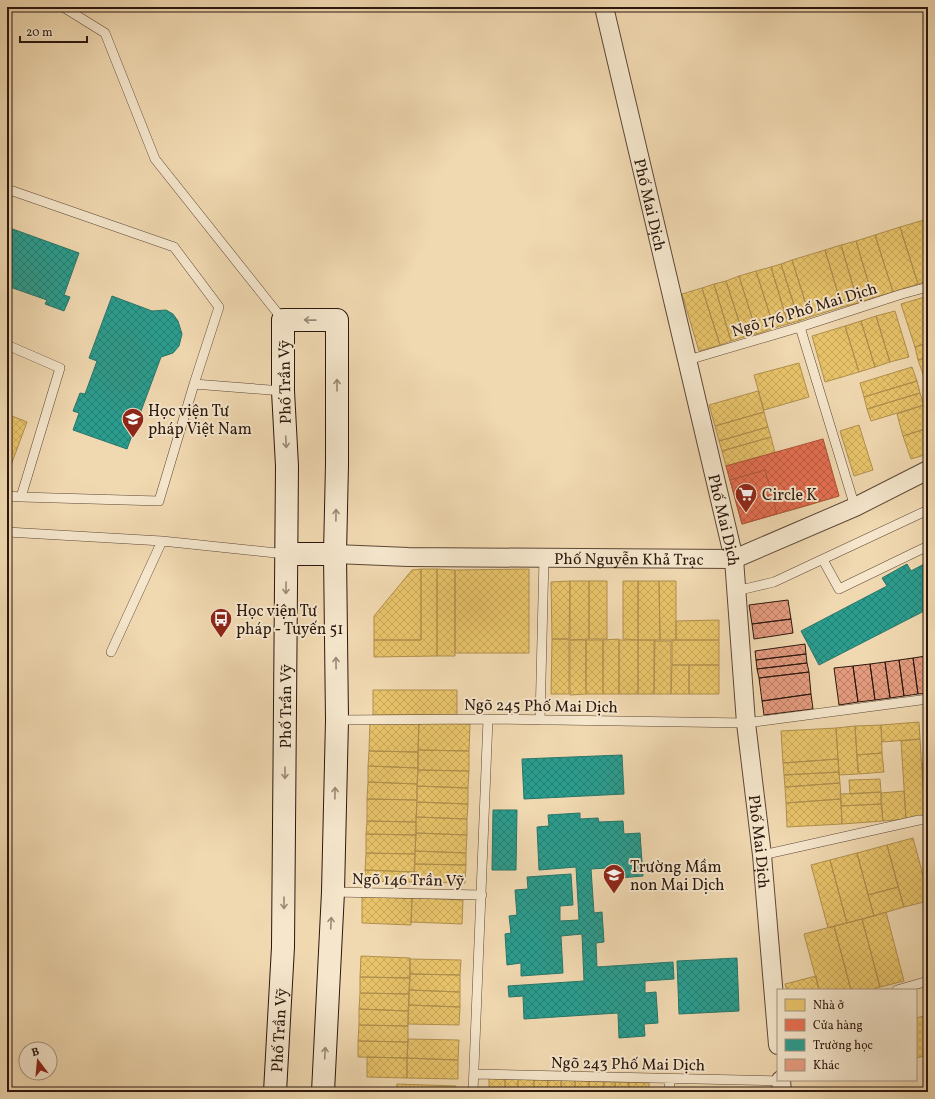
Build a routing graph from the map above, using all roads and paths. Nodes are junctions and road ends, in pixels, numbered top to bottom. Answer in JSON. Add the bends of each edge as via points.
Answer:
{"nodes":[{"id":1,"x":63,"y":7,"type":"edge"},
{"id":2,"x":604,"y":7,"type":"edge"},
{"id":3,"x":7,"y":189,"type":"edge"},
{"id":4,"x":928,"y":287,"type":"edge"},
{"id":5,"x":283,"y":320,"type":"junction"},
{"id":6,"x":800,"y":327,"type":"junction"},
{"id":7,"x":7,"y":345,"type":"edge"},
{"id":8,"x":688,"y":360,"type":"junction"},
{"id":9,"x":194,"y":384,"type":"junction"},
{"id":10,"x":283,"y":391,"type":"junction"},
{"id":11,"x":928,"y":470,"type":"edge"},
{"id":12,"x":7,"y":496,"type":"edge"},
{"id":13,"x":21,"y":497,"type":"junction"},
{"id":14,"x":855,"y":507,"type":"junction"},
{"id":15,"x":928,"y":510,"type":"edge"},
{"id":16,"x":7,"y":532,"type":"edge"},
{"id":17,"x":162,"y":541,"type":"junction"},
{"id":18,"x":928,"y":546,"type":"edge"},
{"id":19,"x":286,"y":554,"type":"junction"},
{"id":20,"x":334,"y":554,"type":"junction"},
{"id":21,"x":544,"y":557,"type":"junction"},
{"id":22,"x":734,"y":559,"type":"junction"},
{"id":23,"x":823,"y":560,"type":"junction"},
{"id":24,"x":736,"y":591,"type":"junction"},
{"id":25,"x":112,"y":652,"type":"dead end"},
{"id":26,"x":928,"y":699,"type":"edge"},
{"id":27,"x":488,"y":719,"type":"junction"},
{"id":28,"x":337,"y":720,"type":"junction"},
{"id":29,"x":540,"y":720,"type":"junction"},
{"id":30,"x":746,"y":723,"type":"junction"},
{"id":31,"x":924,"y":820,"type":"edge"},
{"id":32,"x":762,"y":855,"type":"junction"},
{"id":33,"x":333,"y":892,"type":"junction"},
{"id":34,"x":482,"y":895,"type":"junction"},
{"id":35,"x":928,"y":981,"type":"edge"},
{"id":36,"x":900,"y":989,"type":"edge"},
{"id":37,"x":777,"y":1024,"type":"edge"},
{"id":38,"x":474,"y":1074,"type":"junction"},
{"id":39,"x":670,"y":1079,"type":"junction"},
{"id":40,"x":781,"y":1084,"type":"edge"},
{"id":41,"x":276,"y":1092,"type":"edge"},
{"id":42,"x":323,"y":1092,"type":"edge"},
{"id":43,"x":473,"y":1092,"type":"edge"},
{"id":44,"x":669,"y":1092,"type":"edge"}],
"edges":[{"from":1,"to":5,"type":"lane","via":[[105,33],[155,158]]},
{"from":2,"to":8,"type":"street","name":"Phố Mai Dịch"},
{"from":3,"to":9,"type":"lane","via":[[174,247],[219,307]]},
{"from":4,"to":6,"type":"lane","name":"Ngõ 176 Phố Mai Dịch"},
{"from":5,"to":10,"type":"main road","name":"Phố Trần Vỹ"},
{"from":20,"to":5,"type":"main road","one_way":true,"via":[[338,320]]},
{"from":6,"to":8,"type":"lane","name":"Ngõ 176 Phố Mai Dịch"},
{"from":6,"to":14,"type":"lane"},
{"from":7,"to":13,"type":"lane","via":[[60,368]]},
{"from":8,"to":22,"type":"street","name":"Phố Mai Dịch"},
{"from":9,"to":10,"type":"lane"},
{"from":9,"to":13,"type":"lane","via":[[159,501]]},
{"from":10,"to":19,"type":"main road","name":"Phố Trần Vỹ","one_way":true,"via":[[287,466]]},
{"from":11,"to":14,"type":"street","name":"Phố Nguyễn Khả Trạc"},
{"from":12,"to":13,"type":"lane"},
{"from":14,"to":22,"type":"street","name":"Phố Nguyễn Khả Trạc"},
{"from":15,"to":23,"type":"lane"},
{"from":16,"to":17,"type":"lane"},
{"from":17,"to":19,"type":"lane"},
{"from":17,"to":25,"type":"lane"},
{"from":18,"to":23,"type":"lane","via":[[839,589]]},
{"from":19,"to":20,"type":"main road"},
{"from":19,"to":41,"type":"main road","name":"Phố Trần Vỹ","one_way":true,"via":[[283,947]]},
{"from":20,"to":21,"type":"street","name":"Phố Nguyễn Khả Trạc"},
{"from":28,"to":20,"type":"main road","one_way":true},
{"from":21,"to":22,"type":"street","name":"Phố Nguyễn Khả Trạc"},
{"from":21,"to":29,"type":"lane"},
{"from":22,"to":24,"type":"street","name":"Phố Mai Dịch"},
{"from":23,"to":24,"type":"lane","via":[[774,582]]},
{"from":24,"to":30,"type":"street","name":"Phố Mai Dịch"},
{"from":26,"to":30,"type":"lane","name":"Ngõ 245 Phố Mai Dịch"},
{"from":27,"to":28,"type":"lane","name":"Ngõ 245 Phố Mai Dịch"},
{"from":27,"to":29,"type":"lane","name":"Ngõ 245 Phố Mai Dịch"},
{"from":27,"to":34,"type":"lane"},
{"from":33,"to":28,"type":"main road","one_way":true},
{"from":29,"to":30,"type":"lane","name":"Ngõ 245 Phố Mai Dịch"},
{"from":30,"to":32,"type":"street","name":"Phố Mai Dịch"},
{"from":31,"to":32,"type":"lane"},
{"from":32,"to":37,"type":"street","name":"Phố Mai Dịch"},
{"from":33,"to":34,"type":"lane","name":"Ngõ 146 Trần Vỹ"},
{"from":42,"to":33,"type":"main road","one_way":true},
{"from":34,"to":38,"type":"lane"},
{"from":35,"to":36,"type":"lane"},
{"from":38,"to":39,"type":"lane","name":"Ngõ 243 Phố Mai Dịch"},
{"from":38,"to":43,"type":"lane"},
{"from":39,"to":40,"type":"lane","name":"Ngõ 243 Phố Mai Dịch"},
{"from":39,"to":44,"type":"lane"}]}
